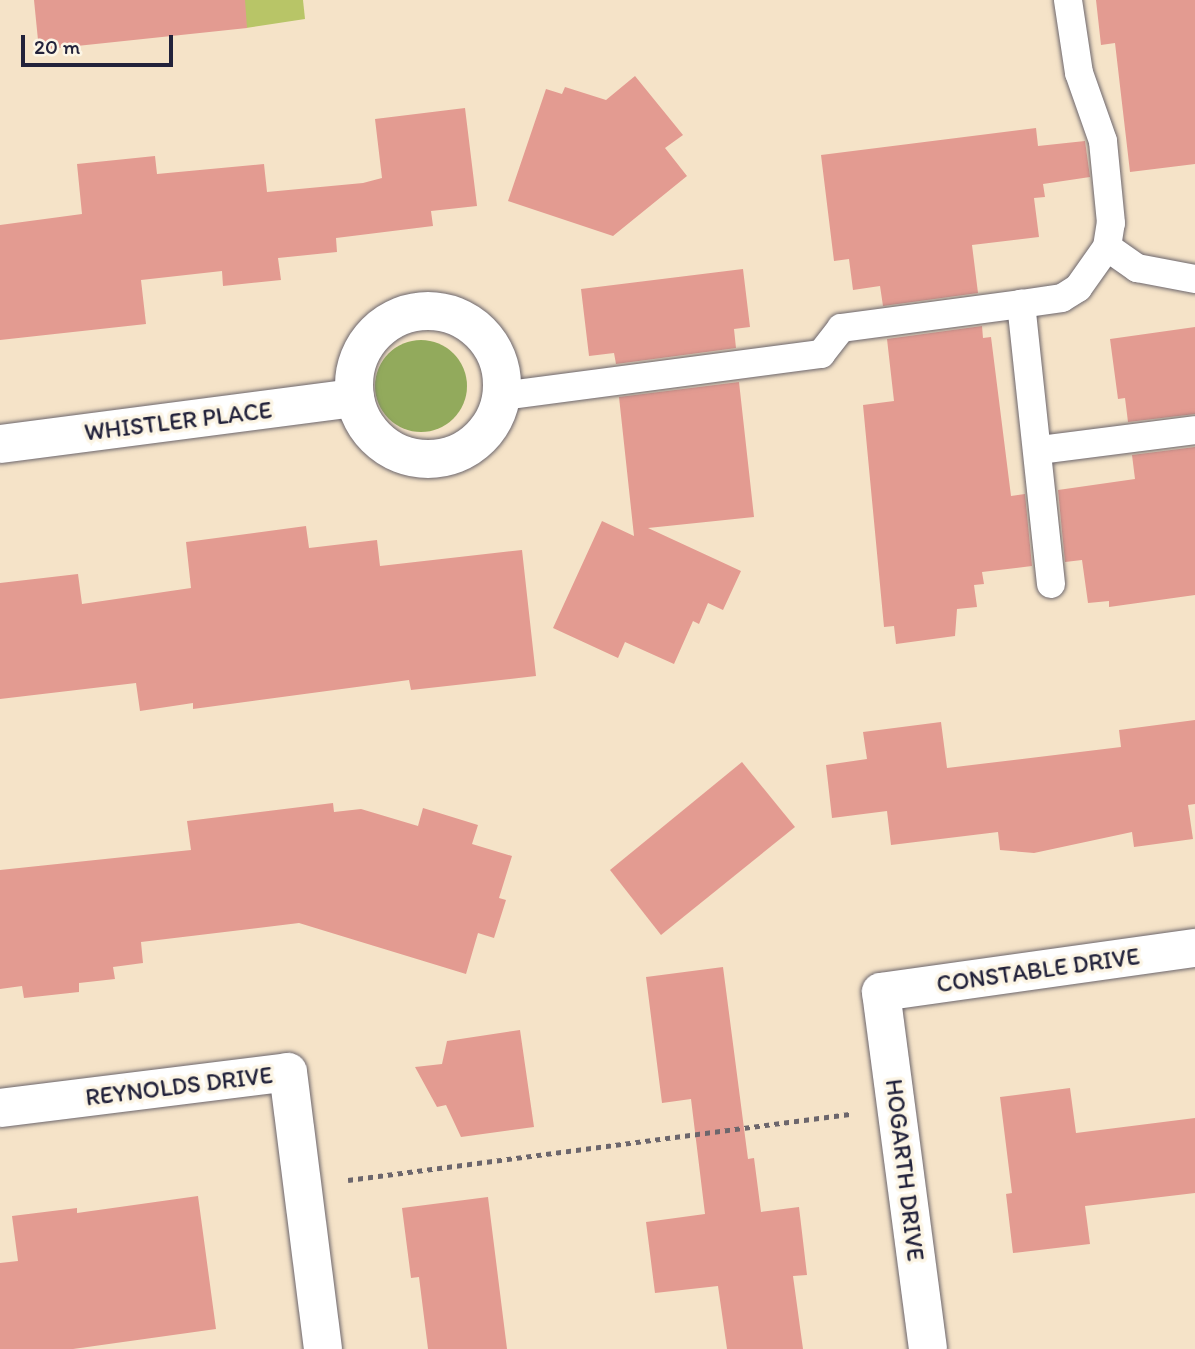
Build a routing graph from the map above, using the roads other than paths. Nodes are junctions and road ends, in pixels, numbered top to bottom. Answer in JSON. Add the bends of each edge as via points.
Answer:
{"nodes":[{"id":1,"x":1068,"y":0,"type":"edge"},
{"id":2,"x":1107,"y":247,"type":"junction"},
{"id":3,"x":1195,"y":279,"type":"edge"},
{"id":4,"x":1021,"y":304,"type":"junction"},
{"id":5,"x":502,"y":396,"type":"junction"},
{"id":6,"x":355,"y":398,"type":"junction"},
{"id":7,"x":1195,"y":430,"type":"edge"},
{"id":8,"x":0,"y":444,"type":"edge"},
{"id":9,"x":1039,"y":450,"type":"junction"},
{"id":10,"x":1051,"y":584,"type":"dead end"},
{"id":11,"x":1195,"y":948,"type":"edge"},
{"id":12,"x":881,"y":992,"type":"joint"},
{"id":13,"x":0,"y":1108,"type":"edge"},
{"id":14,"x":323,"y":1349,"type":"edge"},
{"id":15,"x":928,"y":1349,"type":"edge"}],
"edges":[{"from":1,"to":2,"type":"lane","via":[[1079,73],[1103,141],[1111,223]]},
{"from":2,"to":3,"type":"lane","via":[[1137,268]]},
{"from":2,"to":4,"type":"lane","via":[[1078,288],[1062,298]]},
{"from":4,"to":5,"type":"lane","via":[[841,328],[821,354]]},
{"from":4,"to":9,"type":"lane"},
{"from":5,"to":6,"type":"street","via":[[492,424],[475,443],[453,456],[428,460],[402,455],[380,442],[363,422]]},
{"from":5,"to":6,"type":"street","via":[[502,374],[482,332],[463,318],[417,311],[394,318],[368,342],[355,374]]},
{"from":6,"to":8,"type":"street","name":"WHISTLER PLACE"},
{"from":7,"to":9,"type":"lane"},
{"from":9,"to":10,"type":"lane"},
{"from":11,"to":12,"type":"street","name":"CONSTABLE DRIVE"},
{"from":12,"to":15,"type":"street","name":"HOGARTH DRIVE"},
{"from":13,"to":14,"type":"street","name":"REYNOLDS DRIVE","via":[[288,1072]]}]}
